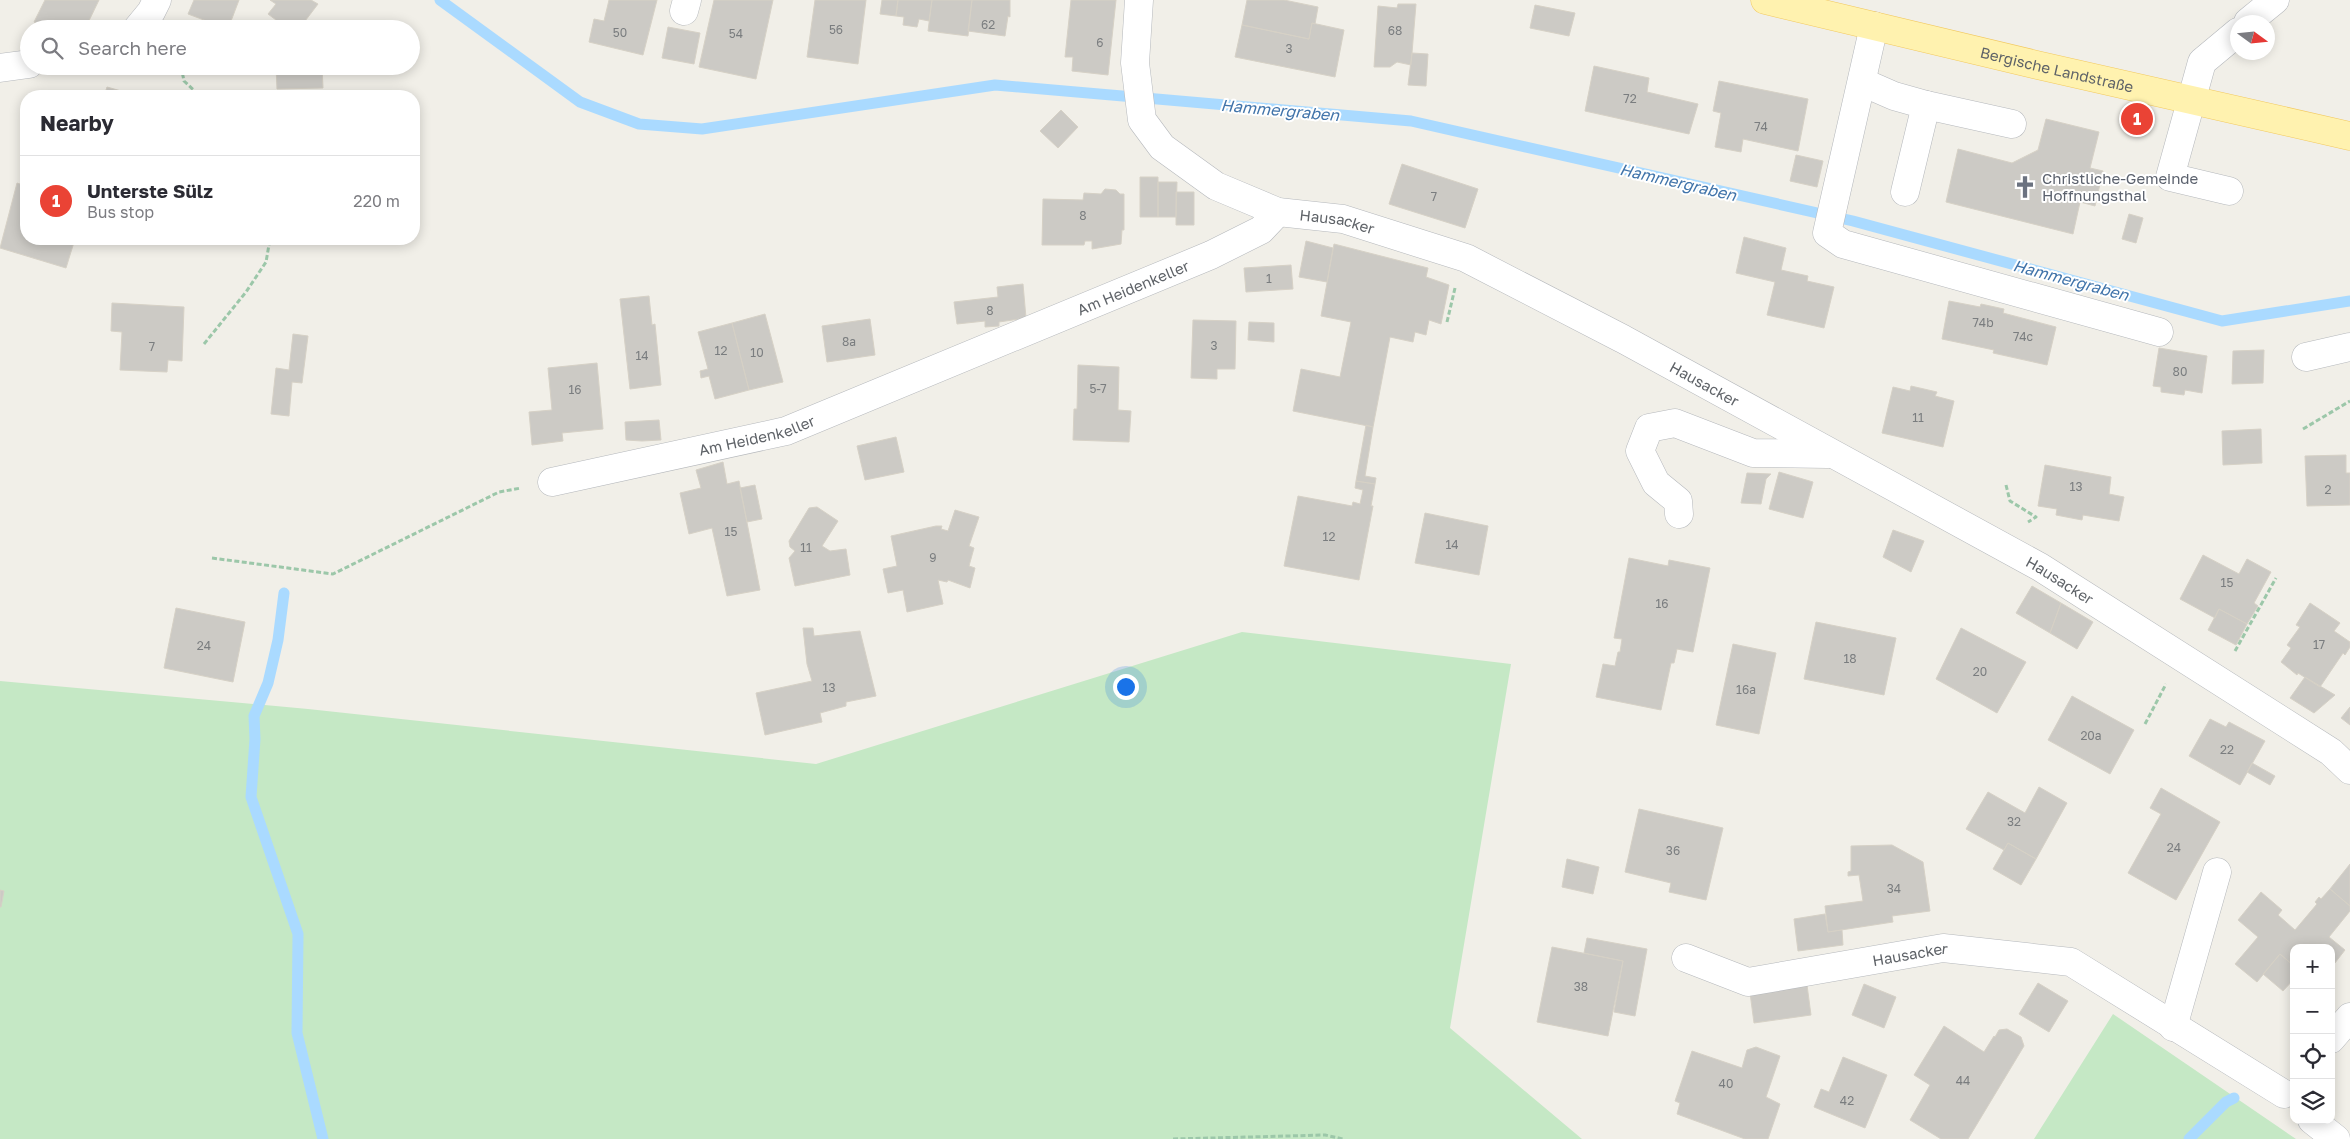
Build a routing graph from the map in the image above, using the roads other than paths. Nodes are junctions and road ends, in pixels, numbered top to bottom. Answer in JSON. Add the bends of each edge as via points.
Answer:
{"nodes":[{"id":1,"x":157,"y":0,"type":"edge"},
{"id":2,"x":1139,"y":0,"type":"edge"},
{"id":3,"x":1769,"y":0,"type":"edge"},
{"id":4,"x":2275,"y":0,"type":"edge"},
{"id":5,"x":2257,"y":15,"type":"edge"},
{"id":6,"x":144,"y":20,"type":"edge"},
{"id":7,"x":1874,"y":26,"type":"junction"},
{"id":8,"x":2230,"y":39,"type":"edge"},
{"id":9,"x":20,"y":65,"type":"edge"},
{"id":10,"x":0,"y":68,"type":"edge"},
{"id":11,"x":1862,"y":82,"type":"junction"},
{"id":12,"x":2190,"y":100,"type":"junction"},
{"id":13,"x":1926,"y":104,"type":"junction"},
{"id":14,"x":2012,"y":124,"type":"dead end"},
{"id":15,"x":2350,"y":136,"type":"edge"},
{"id":16,"x":2229,"y":191,"type":"dead end"},
{"id":17,"x":1905,"y":192,"type":"dead end"},
{"id":18,"x":1278,"y":212,"type":"junction"},
{"id":19,"x":2159,"y":332,"type":"dead end"},
{"id":20,"x":2350,"y":347,"type":"edge"},
{"id":21,"x":2306,"y":357,"type":"dead end"},
{"id":22,"x":1832,"y":454,"type":"junction"},
{"id":23,"x":552,"y":482,"type":"road end"},
{"id":24,"x":1679,"y":514,"type":"dead end"},
{"id":25,"x":2350,"y":770,"type":"edge"},
{"id":26,"x":2217,"y":872,"type":"dead end"},
{"id":27,"x":1686,"y":958,"type":"dead end"},
{"id":28,"x":2350,"y":1017,"type":"edge"},
{"id":29,"x":2173,"y":1027,"type":"junction"},
{"id":30,"x":2335,"y":1034,"type":"edge"},
{"id":31,"x":2290,"y":1094,"type":"edge"},
{"id":32,"x":2317,"y":1124,"type":"edge"},
{"id":33,"x":2336,"y":1139,"type":"edge"}],
"edges":[{"from":1,"to":6,"type":"street"},
{"from":2,"to":18,"type":"street","name":"Hausacker","via":[[1135,63],[1142,120],[1162,147],[1216,186]]},
{"from":3,"to":7,"type":"main road","name":"Bergische Landstraße"},
{"from":4,"to":5,"type":"street"},
{"from":7,"to":11,"type":"street"},
{"from":7,"to":12,"type":"main road","name":"Bergische Landstraße"},
{"from":8,"to":12,"type":"street","via":[[2202,62]]},
{"from":9,"to":10,"type":"street"},
{"from":11,"to":13,"type":"street","via":[[1894,96]]},
{"from":11,"to":19,"type":"street","via":[[1827,233],[1843,244]]},
{"from":12,"to":15,"type":"main road","name":"Bergische Landstraße"},
{"from":12,"to":16,"type":"street","via":[[2170,177]]},
{"from":13,"to":14,"type":"street"},
{"from":13,"to":17,"type":"street"},
{"from":18,"to":22,"type":"street","name":"Hausacker","via":[[1343,219],[1466,258],[1623,339]]},
{"from":18,"to":23,"type":"street","name":"Am Heidenkeller","via":[[1261,230],[1211,255],[786,431]]},
{"from":20,"to":21,"type":"street"},
{"from":22,"to":24,"type":"street","via":[[1753,453],[1676,423],[1649,428],[1640,451],[1656,483],[1678,501]]},
{"from":22,"to":25,"type":"street","name":"Hausacker","via":[[2040,567],[2331,752]]},
{"from":26,"to":29,"type":"street"},
{"from":27,"to":29,"type":"street","name":"Hausacker","via":[[1748,982],[1943,948],[2071,962]]},
{"from":28,"to":30,"type":"street"},
{"from":29,"to":31,"type":"street","name":"Hausacker"},
{"from":32,"to":33,"type":"street"}]}
